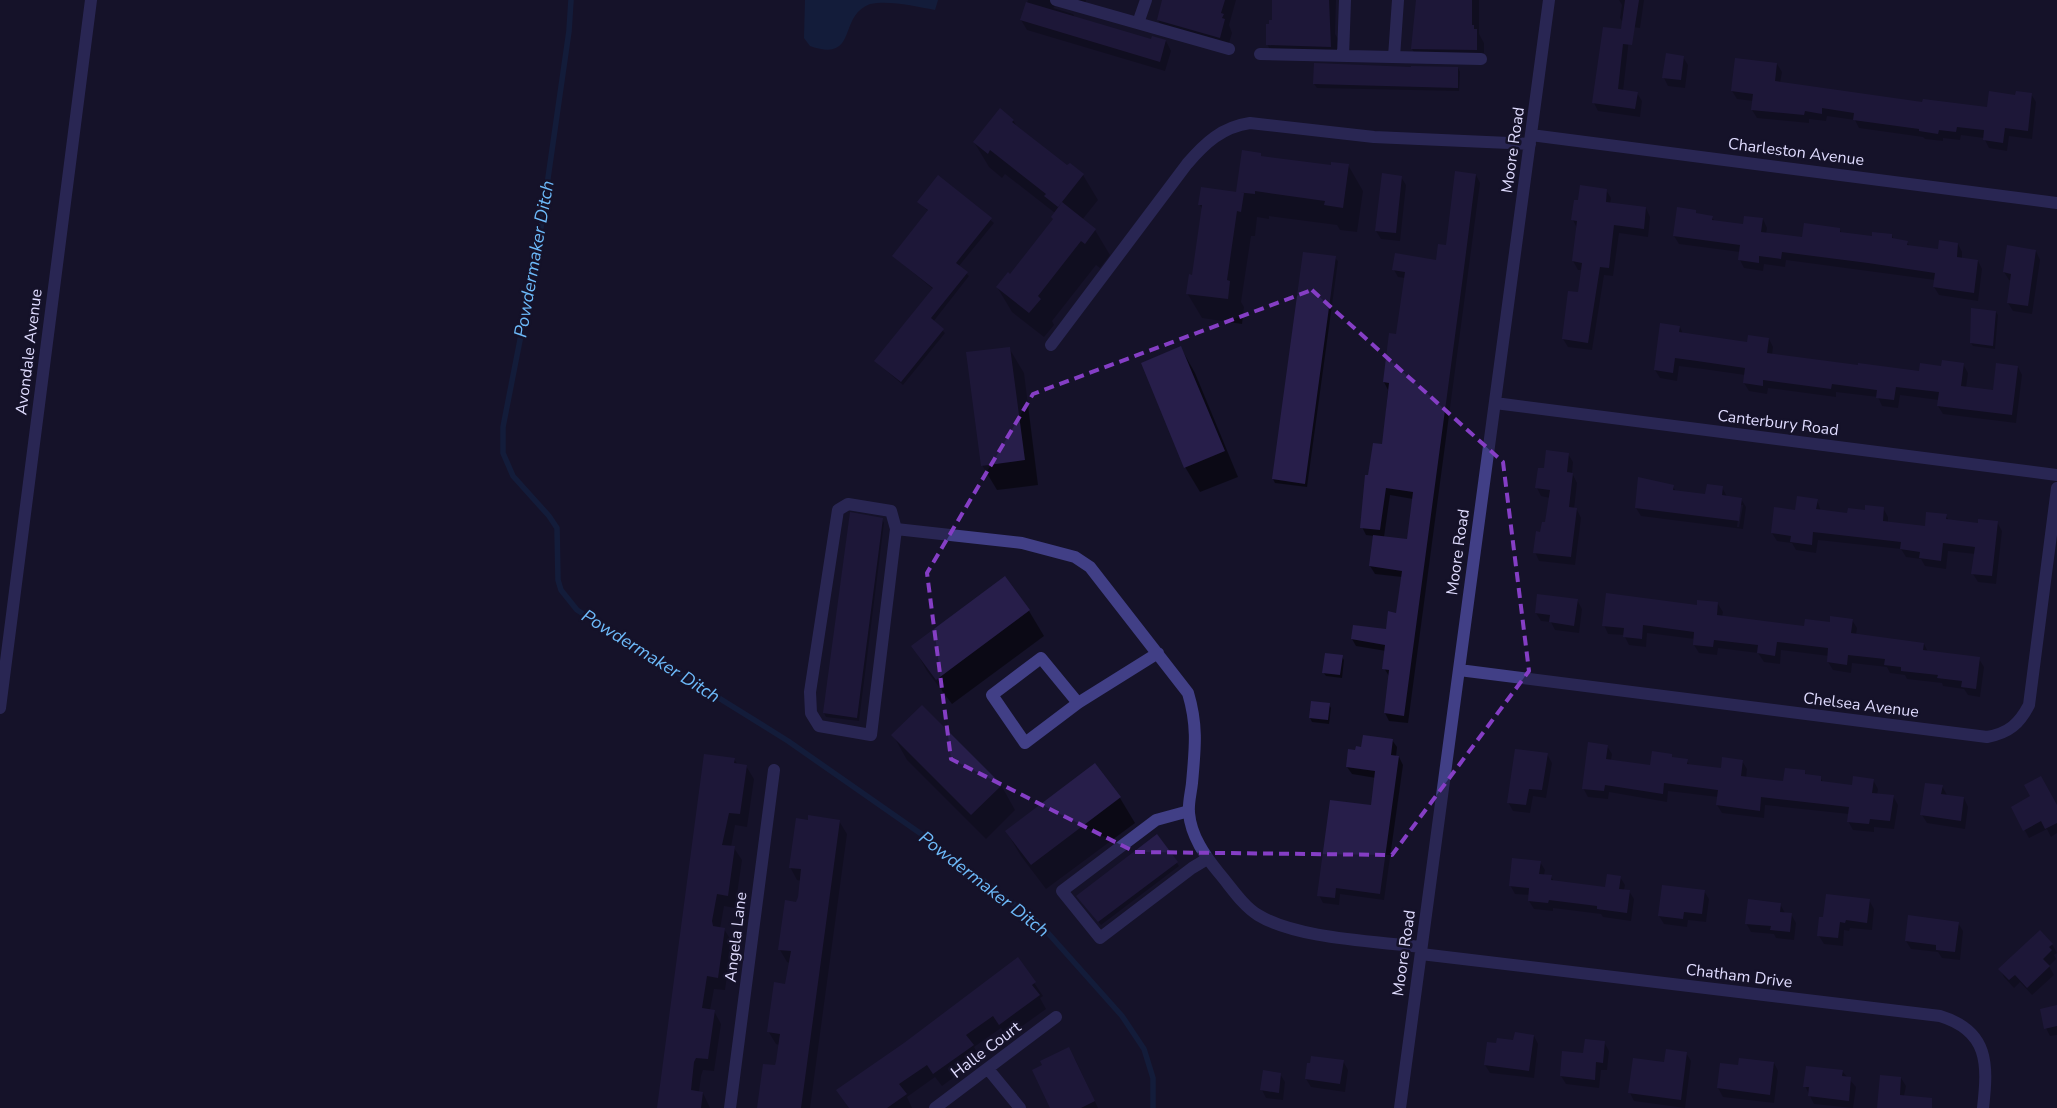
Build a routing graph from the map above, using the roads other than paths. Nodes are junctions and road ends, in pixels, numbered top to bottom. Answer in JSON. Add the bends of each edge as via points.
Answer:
{"nodes":[{"id":1,"x":91,"y":0,"type":"edge"},
{"id":2,"x":1056,"y":0,"type":"edge"},
{"id":3,"x":1146,"y":0,"type":"edge"},
{"id":4,"x":1345,"y":0,"type":"edge"},
{"id":5,"x":1398,"y":0,"type":"edge"},
{"id":6,"x":1549,"y":0,"type":"edge"},
{"id":7,"x":1090,"y":5,"type":"edge"},
{"id":8,"x":1138,"y":23,"type":"junction"},
{"id":9,"x":1229,"y":49,"type":"dead end"},
{"id":10,"x":1260,"y":54,"type":"dead end"},
{"id":11,"x":1343,"y":56,"type":"junction"},
{"id":12,"x":1394,"y":57,"type":"junction"},
{"id":13,"x":1481,"y":59,"type":"dead end"},
{"id":14,"x":1530,"y":139,"type":"junction"},
{"id":15,"x":2057,"y":202,"type":"edge"},
{"id":16,"x":1051,"y":345,"type":"dead end"},
{"id":17,"x":1495,"y":403,"type":"junction"},
{"id":18,"x":2057,"y":475,"type":"edge"},
{"id":19,"x":2057,"y":488,"type":"edge"},
{"id":20,"x":896,"y":529,"type":"junction"},
{"id":21,"x":1158,"y":653,"type":"junction"},
{"id":22,"x":1459,"y":670,"type":"junction"},
{"id":23,"x":1078,"y":703,"type":"junction"},
{"id":24,"x":0,"y":708,"type":"edge"},
{"id":25,"x":774,"y":770,"type":"dead end"},
{"id":26,"x":1189,"y":811,"type":"junction"},
{"id":27,"x":1207,"y":859,"type":"junction"},
{"id":28,"x":1421,"y":951,"type":"junction"},
{"id":29,"x":1056,"y":1017,"type":"dead end"},
{"id":30,"x":988,"y":1069,"type":"junction"},
{"id":31,"x":730,"y":1108,"type":"edge"},
{"id":32,"x":936,"y":1108,"type":"edge"},
{"id":33,"x":1020,"y":1108,"type":"edge"},
{"id":34,"x":1400,"y":1108,"type":"edge"},
{"id":35,"x":1983,"y":1108,"type":"edge"}],
"edges":[{"from":1,"to":24,"type":"street","name":"Avondale Avenue"},
{"from":2,"to":7,"type":"street"},
{"from":3,"to":8,"type":"street"},
{"from":4,"to":11,"type":"street"},
{"from":5,"to":12,"type":"street"},
{"from":6,"to":14,"type":"street","name":"Moore Road"},
{"from":7,"to":8,"type":"street"},
{"from":8,"to":9,"type":"street"},
{"from":10,"to":11,"type":"street"},
{"from":11,"to":12,"type":"street"},
{"from":12,"to":13,"type":"street"},
{"from":14,"to":15,"type":"street","name":"Charleston Avenue"},
{"from":14,"to":16,"type":"street","name":"Charleston Avenue","via":[[1374,137],[1250,122],[1236,125],[1206,142],[1187,164]]},
{"from":14,"to":17,"type":"street","name":"Moore Road"},
{"from":17,"to":18,"type":"street","name":"Canterbury Road"},
{"from":17,"to":22,"type":"street","name":"Moore Road"},
{"from":19,"to":22,"type":"street","name":"Chelsea Avenue","via":[[2029,705],[2022,720],[1999,735],[1988,737]]},
{"from":20,"to":20,"type":"street","via":[[891,511],[848,504],[838,510],[810,692],[811,712],[819,726],[871,735]]},
{"from":20,"to":21,"type":"street","name":"Chatham Drive","via":[[1022,543],[1075,557],[1090,567]]},
{"from":21,"to":23,"type":"street"},
{"from":21,"to":26,"type":"street","name":"Chatham Drive","via":[[1188,693],[1194,714],[1196,738]]},
{"from":22,"to":28,"type":"street","name":"Moore Road"},
{"from":23,"to":23,"type":"street","via":[[1025,743],[992,695],[1042,658]]},
{"from":25,"to":31,"type":"street","name":"Angela Lane"},
{"from":26,"to":27,"type":"street","name":"Chatham Drive","via":[[1192,830]]},
{"from":26,"to":27,"type":"street","via":[[1156,820],[1062,891],[1100,938]]},
{"from":27,"to":28,"type":"street","name":"Chatham Drive","via":[[1256,914],[1281,926]]},
{"from":28,"to":34,"type":"street","name":"Moore Road"},
{"from":28,"to":35,"type":"street","name":"Chatham Drive","via":[[1940,1016],[1968,1029],[1980,1045],[1987,1075]]},
{"from":29,"to":30,"type":"street","name":"Halle Court"},
{"from":30,"to":32,"type":"street","name":"Halle Court"},
{"from":30,"to":33,"type":"street"}]}
